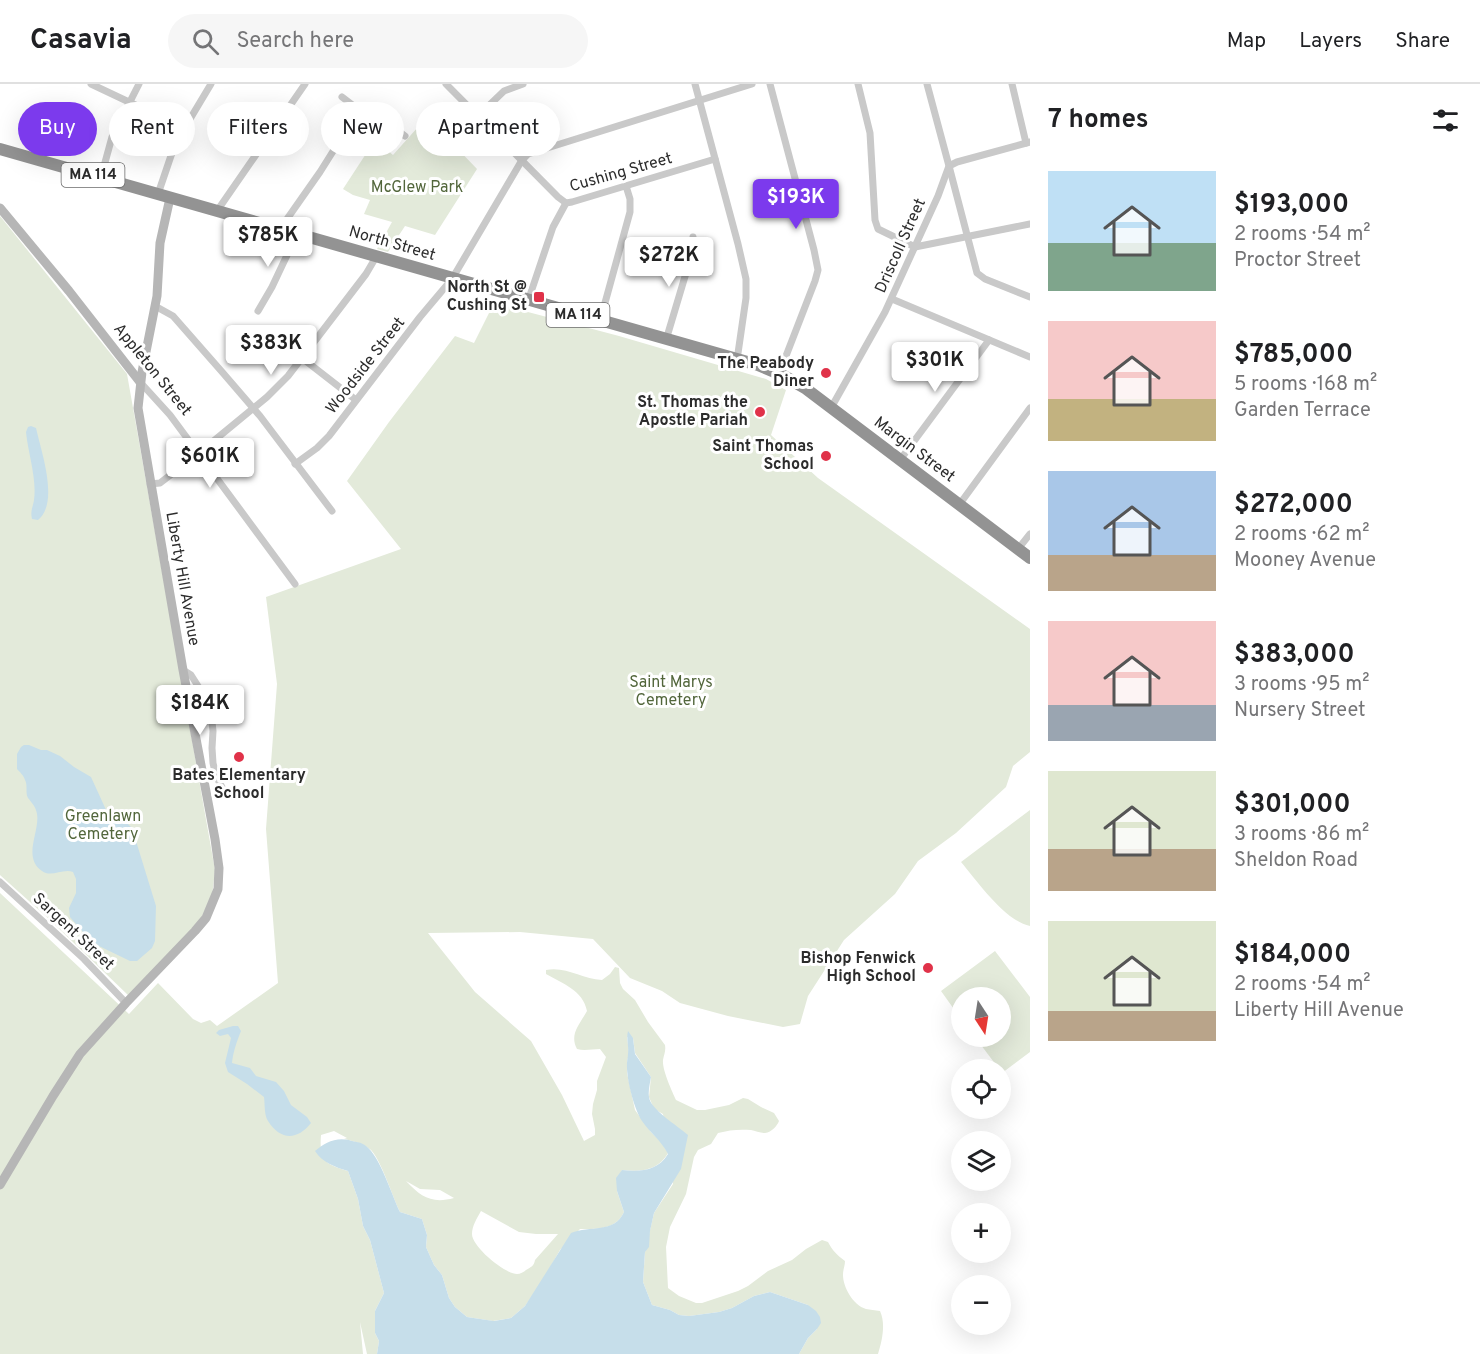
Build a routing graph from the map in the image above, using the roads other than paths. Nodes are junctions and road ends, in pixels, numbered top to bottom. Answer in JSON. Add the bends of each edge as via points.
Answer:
{"nodes":[{"id":1,"x":91,"y":84,"type":"edge"},
{"id":2,"x":139,"y":84,"type":"edge"},
{"id":3,"x":211,"y":84,"type":"edge"},
{"id":4,"x":304,"y":84,"type":"edge"},
{"id":5,"x":446,"y":84,"type":"edge"},
{"id":6,"x":523,"y":84,"type":"edge"},
{"id":7,"x":695,"y":84,"type":"edge"},
{"id":8,"x":752,"y":84,"type":"edge"},
{"id":9,"x":770,"y":84,"type":"edge"},
{"id":10,"x":858,"y":84,"type":"edge"},
{"id":11,"x":927,"y":84,"type":"edge"},
{"id":12,"x":1012,"y":84,"type":"edge"},
{"id":13,"x":342,"y":97,"type":"dead end"},
{"id":14,"x":700,"y":101,"type":"junction"},
{"id":15,"x":129,"y":102,"type":"joint"},
{"id":16,"x":349,"y":102,"type":"edge"},
{"id":17,"x":464,"y":102,"type":"edge"},
{"id":18,"x":493,"y":102,"type":"edge"},
{"id":19,"x":195,"y":110,"type":"edge"},
{"id":20,"x":1028,"y":143,"type":"edge"},
{"id":21,"x":109,"y":147,"type":"edge"},
{"id":22,"x":0,"y":149,"type":"edge"},
{"id":23,"x":172,"y":156,"type":"edge"},
{"id":24,"x":330,"y":156,"type":"edge"},
{"id":25,"x":518,"y":156,"type":"edge"},
{"id":26,"x":715,"y":159,"type":"junction"},
{"id":27,"x":522,"y":160,"type":"junction"},
{"id":28,"x":949,"y":166,"type":"junction"},
{"id":29,"x":100,"y":177,"type":"junction"},
{"id":30,"x":626,"y":186,"type":"junction"},
{"id":31,"x":164,"y":196,"type":"junction"},
{"id":32,"x":566,"y":203,"type":"junction"},
{"id":33,"x":0,"y":208,"type":"edge"},
{"id":34,"x":217,"y":211,"type":"junction"},
{"id":35,"x":1030,"y":224,"type":"edge"},
{"id":36,"x":280,"y":229,"type":"junction"},
{"id":37,"x":297,"y":234,"type":"junction"},
{"id":38,"x":693,"y":237,"type":"dead end"},
{"id":39,"x":967,"y":238,"type":"junction"},
{"id":40,"x":915,"y":248,"type":"junction"},
{"id":41,"x":376,"y":257,"type":"junction"},
{"id":42,"x":452,"y":279,"type":"junction"},
{"id":43,"x":1030,"y":297,"type":"edge"},
{"id":44,"x":892,"y":299,"type":"junction"},
{"id":45,"x":528,"y":301,"type":"junction"},
{"id":46,"x":155,"y":306,"type":"junction"},
{"id":47,"x":258,"y":311,"type":"dead end"},
{"id":48,"x":600,"y":321,"type":"junction"},
{"id":49,"x":989,"y":339,"type":"junction"},
{"id":50,"x":666,"y":340,"type":"junction"},
{"id":51,"x":1030,"y":357,"type":"edge"},
{"id":52,"x":302,"y":358,"type":"junction"},
{"id":53,"x":737,"y":360,"type":"junction"},
{"id":54,"x":777,"y":373,"type":"junction"},
{"id":55,"x":140,"y":382,"type":"junction"},
{"id":56,"x":356,"y":400,"type":"junction"},
{"id":57,"x":253,"y":408,"type":"junction"},
{"id":58,"x":1030,"y":408,"type":"edge"},
{"id":59,"x":831,"y":409,"type":"junction"},
{"id":60,"x":199,"y":453,"type":"junction"},
{"id":61,"x":900,"y":460,"type":"junction"},
{"id":62,"x":296,"y":464,"type":"junction"},
{"id":63,"x":150,"y":484,"type":"junction"},
{"id":64,"x":959,"y":505,"type":"junction"},
{"id":65,"x":332,"y":512,"type":"dead end"},
{"id":66,"x":1030,"y":534,"type":"edge"},
{"id":67,"x":1018,"y":549,"type":"junction"},
{"id":68,"x":1030,"y":558,"type":"edge"},
{"id":69,"x":296,"y":584,"type":"dead end"},
{"id":70,"x":183,"y":670,"type":"junction"},
{"id":71,"x":224,"y":792,"type":"dead end"},
{"id":72,"x":0,"y":882,"type":"edge"},
{"id":73,"x":126,"y":1003,"type":"junction"},
{"id":74,"x":0,"y":1185,"type":"edge"}],
"edges":[{"from":1,"to":15,"type":"street"},
{"from":2,"to":15,"type":"street"},
{"from":3,"to":19,"type":"street"},
{"from":4,"to":34,"type":"street"},
{"from":5,"to":17,"type":"street"},
{"from":6,"to":18,"type":"street","via":[[504,91]]},
{"from":7,"to":14,"type":"street"},
{"from":8,"to":14,"type":"street"},
{"from":9,"to":54,"type":"street","via":[[818,270]]},
{"from":10,"to":40,"type":"street","via":[[870,133],[876,225],[878,230]]},
{"from":11,"to":28,"type":"street"},
{"from":12,"to":20,"type":"street"},
{"from":13,"to":16,"type":"street"},
{"from":14,"to":26,"type":"street"},
{"from":14,"to":27,"type":"street","via":[[541,148]]},
{"from":20,"to":28,"type":"street"},
{"from":21,"to":29,"type":"street"},
{"from":22,"to":29,"type":"highway","name":"North Street","number":"MA 114"},
{"from":23,"to":31,"type":"street"},
{"from":24,"to":36,"type":"street"},
{"from":25,"to":27,"type":"street"},
{"from":26,"to":30,"type":"street","name":"Cushing Street"},
{"from":26,"to":53,"type":"street","via":[[746,279]]},
{"from":27,"to":32,"type":"street"},
{"from":27,"to":42,"type":"street","name":"Woodside Street"},
{"from":28,"to":39,"type":"street"},
{"from":28,"to":40,"type":"street","name":"Driscoll Street"},
{"from":29,"to":31,"type":"highway","name":"North Street","number":"MA 114"},
{"from":30,"to":32,"type":"street","name":"Cushing Street"},
{"from":30,"to":48,"type":"street","via":[[630,212]]},
{"from":31,"to":34,"type":"highway","name":"North Street","number":"MA 114"},
{"from":31,"to":46,"type":"main road","name":"Liberty Hill Avenue"},
{"from":32,"to":45,"type":"street","name":"Cushing Street","via":[[553,227]]},
{"from":33,"to":55,"type":"main road","name":"Appleton Street"},
{"from":34,"to":36,"type":"highway","name":"North Street","number":"MA 114"},
{"from":35,"to":39,"type":"street"},
{"from":36,"to":37,"type":"highway","name":"North Street","number":"MA 114"},
{"from":37,"to":41,"type":"highway","name":"North Street","number":"MA 114"},
{"from":37,"to":47,"type":"street"},
{"from":38,"to":50,"type":"street","via":[[694,246]]},
{"from":39,"to":40,"type":"street"},
{"from":39,"to":43,"type":"street","via":[[980,276]]},
{"from":40,"to":44,"type":"street","name":"Driscoll Street"},
{"from":41,"to":42,"type":"highway","name":"North Street","number":"MA 114"},
{"from":41,"to":52,"type":"street"},
{"from":42,"to":45,"type":"highway","name":"North Street","number":"MA 114"},
{"from":42,"to":56,"type":"street","name":"Woodside Street"},
{"from":44,"to":49,"type":"street"},
{"from":44,"to":59,"type":"street","name":"Driscoll Street"},
{"from":45,"to":48,"type":"highway","name":"North Street","number":"MA 114"},
{"from":46,"to":55,"type":"main road","name":"Liberty Hill Avenue"},
{"from":46,"to":57,"type":"street","via":[[173,316]]},
{"from":48,"to":50,"type":"highway","name":"North Street","number":"MA 114"},
{"from":49,"to":51,"type":"street"},
{"from":49,"to":61,"type":"street"},
{"from":50,"to":53,"type":"highway","name":"North Street","number":"MA 114"},
{"from":52,"to":56,"type":"street"},
{"from":52,"to":57,"type":"street","via":[[274,391]]},
{"from":53,"to":54,"type":"highway","name":"North Street","number":"MA 114"},
{"from":54,"to":59,"type":"highway","name":"Margin Street","number":"MA 114","via":[[805,388]]},
{"from":55,"to":60,"type":"street","name":"Appleton Street"},
{"from":55,"to":63,"type":"main road","name":"Liberty Hill Avenue","via":[[139,416]]},
{"from":56,"to":62,"type":"street","name":"Woodside Street","via":[[323,443]]},
{"from":57,"to":60,"type":"street"},
{"from":57,"to":62,"type":"street"},
{"from":58,"to":64,"type":"street"},
{"from":59,"to":61,"type":"highway","name":"Margin Street","number":"MA 114"},
{"from":60,"to":63,"type":"street","via":[[160,483]]},
{"from":60,"to":69,"type":"street","name":"Appleton Street"},
{"from":61,"to":64,"type":"highway","name":"Margin Street","number":"MA 114"},
{"from":62,"to":65,"type":"street"},
{"from":63,"to":70,"type":"main road","name":"Liberty Hill Avenue"},
{"from":64,"to":67,"type":"highway","name":"Margin Street","number":"MA 114"},
{"from":66,"to":67,"type":"street"},
{"from":67,"to":68,"type":"highway","name":"Margin Street","number":"MA 114"},
{"from":70,"to":71,"type":"street","via":[[191,675],[210,705],[213,763]]},
{"from":70,"to":73,"type":"main road","name":"Liberty Hill Avenue","via":[[219,880],[206,918]]},
{"from":72,"to":73,"type":"street","name":"Sargent Street"},
{"from":73,"to":74,"type":"main road","name":"Liberty Hill Avenue","via":[[80,1054]]}]}
